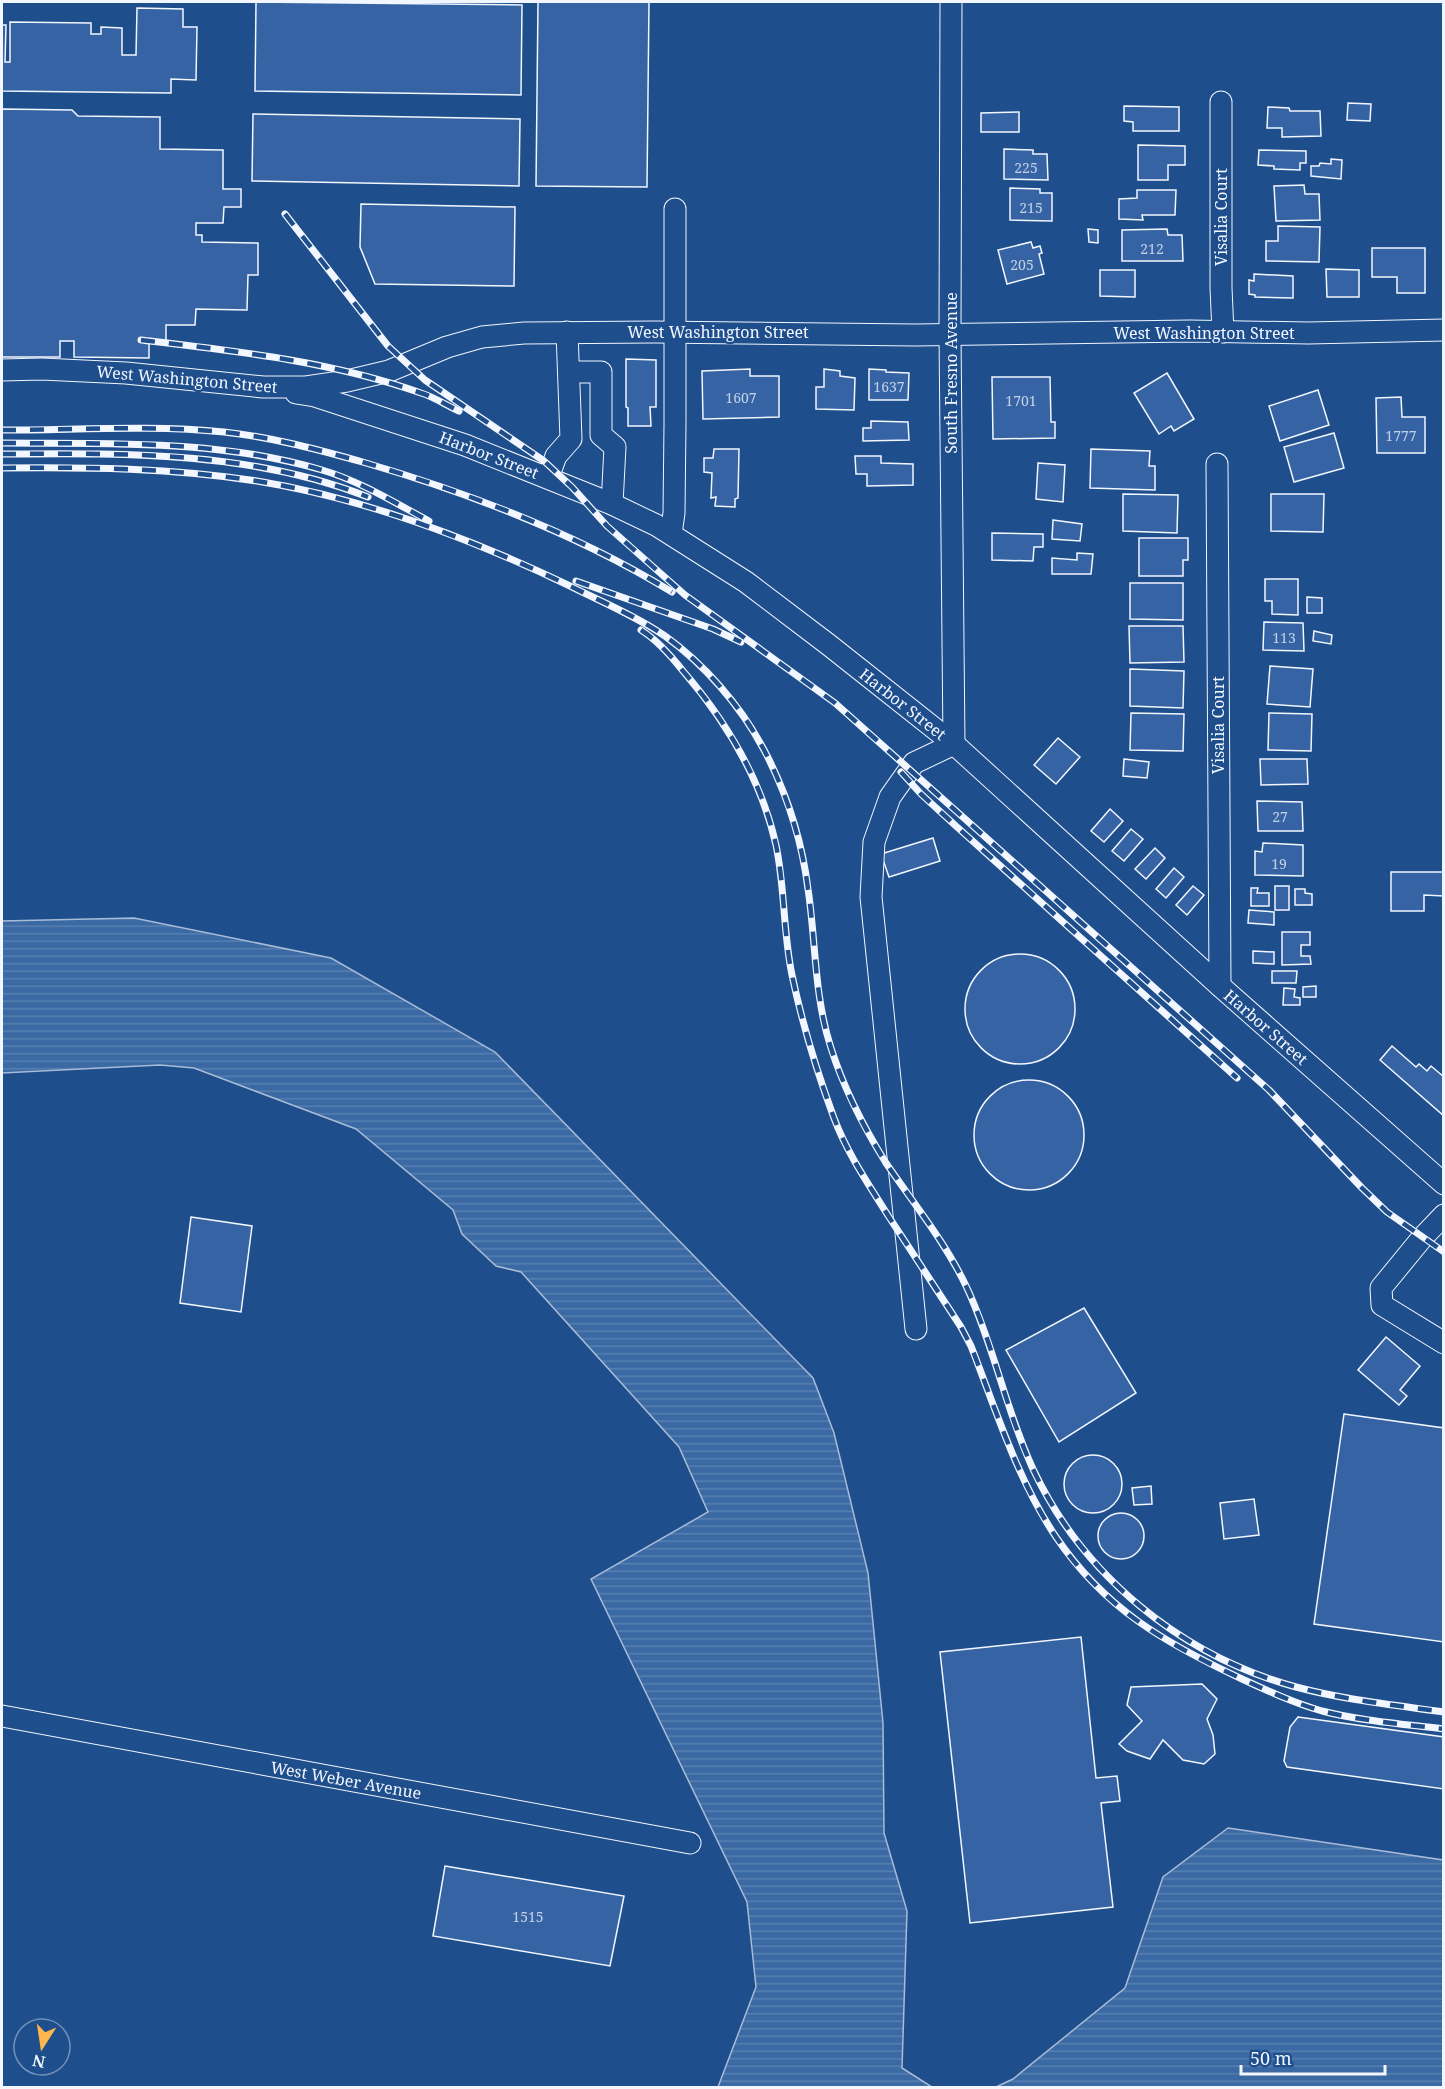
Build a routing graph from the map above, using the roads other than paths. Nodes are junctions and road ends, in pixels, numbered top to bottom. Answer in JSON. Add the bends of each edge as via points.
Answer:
{"nodes":[{"id":1,"x":951,"y":2,"type":"edge"},
{"id":2,"x":1221,"y":102,"type":"dead end"},
{"id":3,"x":675,"y":209,"type":"dead end"},
{"id":4,"x":1443,"y":330,"type":"edge"},
{"id":5,"x":567,"y":332,"type":"junction"},
{"id":6,"x":1223,"y":332,"type":"junction"},
{"id":7,"x":675,"y":333,"type":"junction"},
{"id":8,"x":950,"y":334,"type":"junction"},
{"id":9,"x":2,"y":370,"type":"edge"},
{"id":10,"x":570,"y":372,"type":"junction"},
{"id":11,"x":263,"y":387,"type":"junction"},
{"id":12,"x":1217,"y":464,"type":"dead end"},
{"id":13,"x":548,"y":478,"type":"junction"},
{"id":14,"x":612,"y":504,"type":"junction"},
{"id":15,"x":670,"y":534,"type":"junction"},
{"id":16,"x":954,"y":744,"type":"junction"},
{"id":17,"x":1220,"y":986,"type":"junction"},
{"id":18,"x":1443,"y":1184,"type":"edge"},
{"id":19,"x":1443,"y":1215,"type":"edge"},
{"id":20,"x":916,"y":1329,"type":"dead end"},
{"id":21,"x":1443,"y":1343,"type":"edge"},
{"id":22,"x":2,"y":1716,"type":"edge"},
{"id":23,"x":690,"y":1843,"type":"dead end"}],
"edges":[{"from":1,"to":8,"type":"street","name":"South Fresno Avenue"},
{"from":2,"to":6,"type":"street","name":"Visalia Court"},
{"from":3,"to":7,"type":"street"},
{"from":4,"to":6,"type":"street","name":"West Washington Street"},
{"from":5,"to":7,"type":"street","name":"West Washington Street"},
{"from":5,"to":10,"type":"street"},
{"from":5,"to":11,"type":"street","name":"West Washington Street","via":[[482,337],[347,381],[306,387]]},
{"from":6,"to":8,"type":"street","name":"West Washington Street"},
{"from":7,"to":8,"type":"street","name":"West Washington Street"},
{"from":7,"to":15,"type":"street","via":[[674,502]]},
{"from":8,"to":16,"type":"street","name":"South Fresno Avenue"},
{"from":9,"to":11,"type":"street","name":"West Washington Street","via":[[126,373]]},
{"from":10,"to":13,"type":"street","via":[[571,439],[556,456]]},
{"from":10,"to":14,"type":"street","via":[[602,372],[601,435],[615,447]]},
{"from":11,"to":13,"type":"street","name":"Harbor Street","via":[[315,396],[465,445]]},
{"from":12,"to":17,"type":"street","name":"Visalia Court"},
{"from":13,"to":14,"type":"street","name":"Harbor Street"},
{"from":14,"to":15,"type":"street","name":"Harbor Street"},
{"from":15,"to":16,"type":"street","name":"Harbor Street","via":[[746,582]]},
{"from":16,"to":17,"type":"street","name":"Harbor Street"},
{"from":16,"to":20,"type":"street","via":[[914,763],[890,797],[874,842],[871,897]]},
{"from":17,"to":18,"type":"street","name":"Harbor Street"},
{"from":19,"to":21,"type":"street","via":[[1382,1288],[1382,1305]]},
{"from":22,"to":23,"type":"street","name":"West Weber Avenue"}]}
